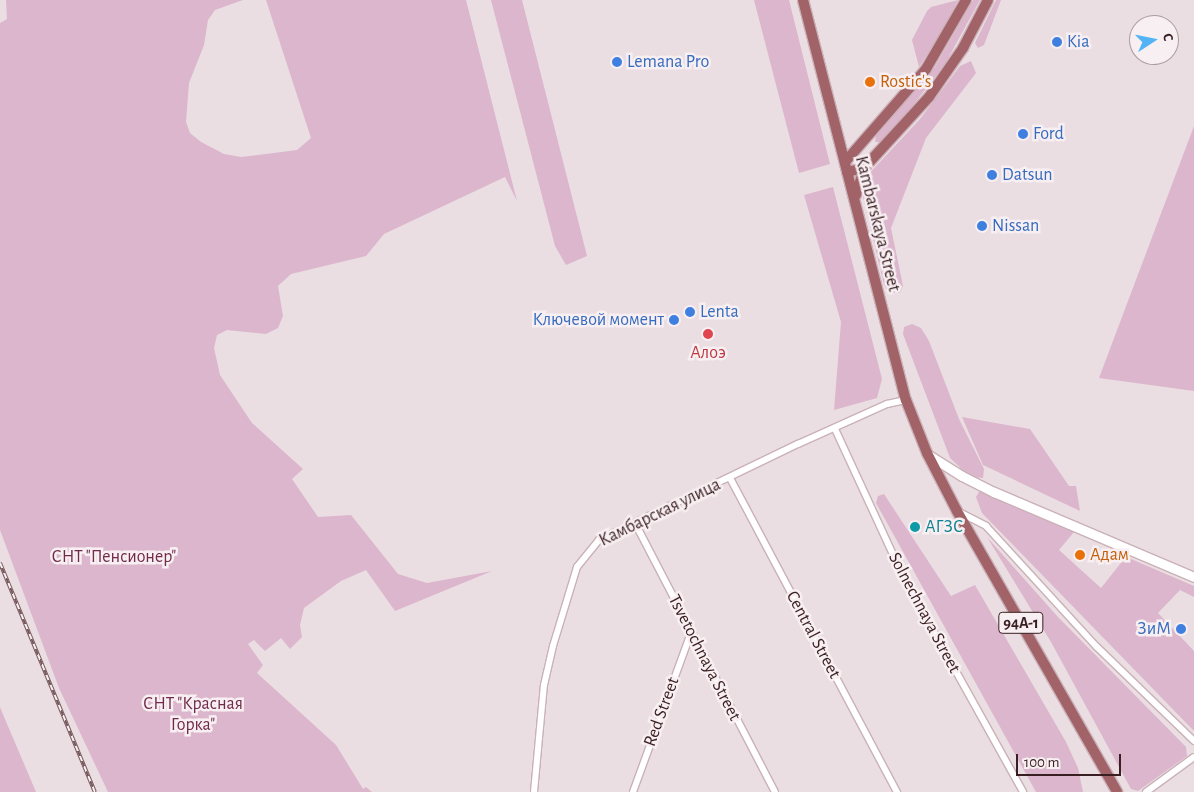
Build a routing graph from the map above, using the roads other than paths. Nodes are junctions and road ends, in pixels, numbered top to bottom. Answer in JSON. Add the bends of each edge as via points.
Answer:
{"nodes":[{"id":1,"x":803,"y":0,"type":"edge"},
{"id":2,"x":966,"y":0,"type":"edge"},
{"id":3,"x":988,"y":0,"type":"edge"},
{"id":4,"x":846,"y":167,"type":"junction"},
{"id":5,"x":864,"y":168,"type":"junction"},
{"id":6,"x":855,"y":202,"type":"junction"},
{"id":7,"x":906,"y":400,"type":"junction"},
{"id":8,"x":835,"y":429,"type":"junction"},
{"id":9,"x":927,"y":454,"type":"junction"},
{"id":10,"x":730,"y":478,"type":"junction"},
{"id":11,"x":957,"y":511,"type":"junction"},
{"id":12,"x":635,"y":523,"type":"junction"},
{"id":13,"x":1194,"y":577,"type":"edge"},
{"id":14,"x":691,"y":633,"type":"junction"},
{"id":15,"x":1194,"y":741,"type":"edge"},
{"id":16,"x":1194,"y":757,"type":"edge"},
{"id":17,"x":534,"y":792,"type":"edge"},
{"id":18,"x":633,"y":792,"type":"edge"},
{"id":19,"x":775,"y":792,"type":"edge"},
{"id":20,"x":897,"y":792,"type":"edge"},
{"id":21,"x":1023,"y":792,"type":"edge"},
{"id":22,"x":1117,"y":792,"type":"edge"},
{"id":23,"x":1146,"y":792,"type":"edge"}],
"edges":[{"from":1,"to":4,"type":"main road","name":"Kambarskaya Street"},
{"from":2,"to":4,"type":"main road","via":[[926,69]]},
{"from":3,"to":5,"type":"main road","via":[[943,79]]},
{"from":4,"to":5,"type":"main road"},
{"from":4,"to":6,"type":"main road","name":"Kambarskaya Street"},
{"from":5,"to":6,"type":"main road"},
{"from":6,"to":7,"type":"main road","name":"Kambarskaya Street"},
{"from":7,"to":8,"type":"street","name":"Камбарская улица","via":[[887,404]]},
{"from":7,"to":9,"type":"main road","name":"Kambarskaya Street"},
{"from":8,"to":10,"type":"street","name":"Камбарская улица"},
{"from":8,"to":21,"type":"street","name":"Solnechnaya Street","via":[[904,578]]},
{"from":9,"to":11,"type":"main road","number":"94А-1"},
{"from":9,"to":13,"type":"street","via":[[994,492]]},
{"from":10,"to":12,"type":"street","name":"Камбарская улица"},
{"from":10,"to":20,"type":"street","name":"Central Street"},
{"from":11,"to":15,"type":"street","via":[[986,526],[1097,647]]},
{"from":11,"to":22,"type":"main road","number":"94А-1"},
{"from":12,"to":14,"type":"street","name":"Tsvetochnaya Street"},
{"from":12,"to":17,"type":"street","name":"Камбарская улица","via":[[598,540],[577,567],[544,685]]},
{"from":14,"to":18,"type":"street","name":"Red Street"},
{"from":14,"to":19,"type":"street","name":"Tsvetochnaya Street"},
{"from":16,"to":23,"type":"street"}]}
